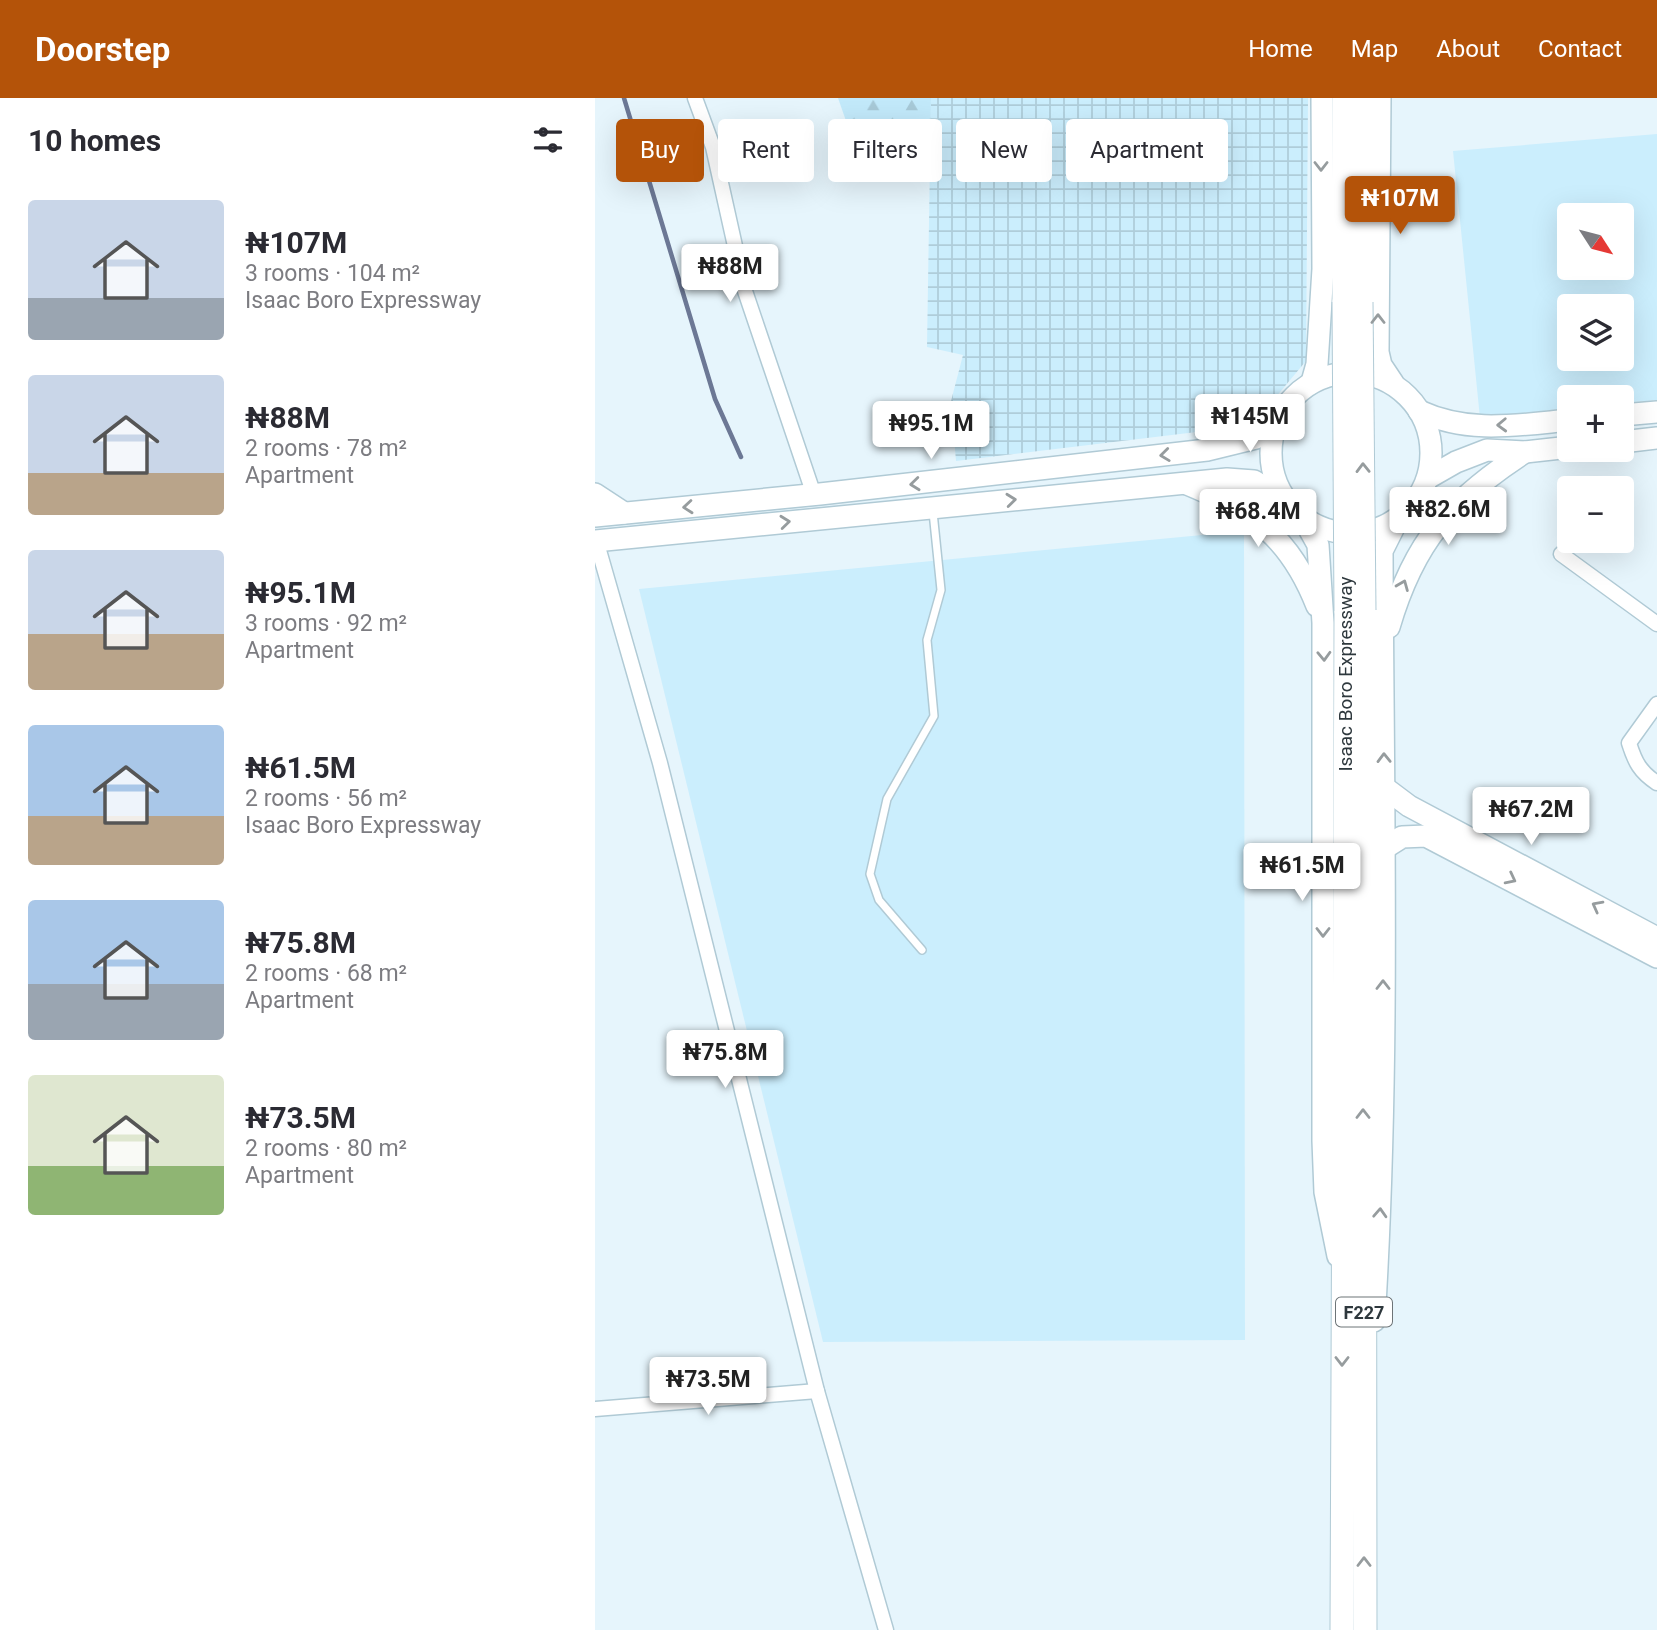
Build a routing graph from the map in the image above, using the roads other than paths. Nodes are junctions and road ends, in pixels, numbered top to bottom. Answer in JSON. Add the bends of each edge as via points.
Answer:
{"nodes":[{"id":1,"x":695,"y":98,"type":"edge"},
{"id":2,"x":1322,"y":98,"type":"edge"},
{"id":3,"x":1343,"y":98,"type":"edge"},
{"id":4,"x":1361,"y":98,"type":"edge"},
{"id":5,"x":1380,"y":98,"type":"edge"},
{"id":6,"x":1352,"y":302,"type":"junction"},
{"id":7,"x":1312,"y":382,"type":"junction"},
{"id":8,"x":1393,"y":383,"type":"junction"},
{"id":9,"x":1419,"y":411,"type":"junction"},
{"id":10,"x":1657,"y":412,"type":"edge"},
{"id":11,"x":1634,"y":414,"type":"edge"},
{"id":12,"x":1557,"y":421,"type":"edge"},
{"id":13,"x":1276,"y":424,"type":"junction"},
{"id":14,"x":1657,"y":438,"type":"edge"},
{"id":15,"x":1634,"y":441,"type":"edge"},
{"id":16,"x":1557,"y":448,"type":"edge"},
{"id":17,"x":1525,"y":452,"type":"junction"},
{"id":18,"x":1428,"y":478,"type":"junction"},
{"id":19,"x":1185,"y":483,"type":"junction"},
{"id":20,"x":595,"y":494,"type":"edge"},
{"id":21,"x":814,"y":495,"type":"junction"},
{"id":22,"x":1285,"y":500,"type":"junction"},
{"id":23,"x":932,"y":508,"type":"junction"},
{"id":24,"x":624,"y":513,"type":"junction"},
{"id":25,"x":595,"y":516,"type":"edge"},
{"id":26,"x":1303,"y":518,"type":"junction"},
{"id":27,"x":1398,"y":519,"type":"junction"},
{"id":28,"x":596,"y":540,"type":"edge"},
{"id":29,"x":1561,"y":554,"type":"dead end"},
{"id":30,"x":1323,"y":623,"type":"junction"},
{"id":31,"x":1657,"y":624,"type":"edge"},
{"id":32,"x":1382,"y":649,"type":"junction"},
{"id":33,"x":1657,"y":704,"type":"edge"},
{"id":34,"x":1657,"y":783,"type":"edge"},
{"id":35,"x":1385,"y":789,"type":"junction"},
{"id":36,"x":1383,"y":849,"type":"junction"},
{"id":37,"x":1657,"y":938,"type":"edge"},
{"id":38,"x":922,"y":950,"type":"dead end"},
{"id":39,"x":1657,"y":957,"type":"edge"},
{"id":40,"x":1353,"y":997,"type":"junction"},
{"id":41,"x":1343,"y":1274,"type":"junction"},
{"id":42,"x":1364,"y":1377,"type":"junction"},
{"id":43,"x":817,"y":1391,"type":"junction"},
{"id":44,"x":595,"y":1409,"type":"edge"},
{"id":45,"x":886,"y":1630,"type":"edge"},
{"id":46,"x":1342,"y":1630,"type":"edge"},
{"id":47,"x":1365,"y":1630,"type":"edge"}],
"edges":[{"from":1,"to":21,"type":"street","via":[[713,147],[744,291]]},
{"from":2,"to":7,"type":"main road","one_way":true,"via":[[1323,270]]},
{"from":3,"to":6,"type":"main road","name":"Isaac Boro Expressway","number":"F227"},
{"from":4,"to":6,"type":"main road","name":"Isaac Boro Expressway","number":"F227"},
{"from":8,"to":5,"type":"main road","one_way":true,"via":[[1378,352]]},
{"from":6,"to":40,"type":"main road","name":"Isaac Boro Expressway","number":"F227","bridge":true},
{"from":7,"to":8,"type":"main road","via":[[1339,373],[1366,373]]},
{"from":7,"to":13,"type":"main road","via":[[1290,400]]},
{"from":8,"to":9,"type":"main road"},
{"from":12,"to":9,"type":"main road","one_way":true,"via":[[1466,426]]},
{"from":9,"to":18,"type":"main road","via":[[1427,425],[1432,453]]},
{"from":10,"to":11,"type":"main road"},
{"from":13,"to":21,"type":"main road","one_way":true,"via":[[1256,438],[1207,450]]},
{"from":13,"to":22,"type":"main road","via":[[1271,452],[1274,477]]},
{"from":14,"to":15,"type":"main road"},
{"from":16,"to":17,"type":"main road"},
{"from":17,"to":18,"type":"main road","via":[[1487,450]]},
{"from":32,"to":17,"type":"main road","one_way":true,"via":[[1413,561],[1434,531],[1458,500]]},
{"from":18,"to":27,"type":"main road","via":[[1417,501]]},
{"from":19,"to":22,"type":"main road","via":[[1254,481]]},
{"from":23,"to":19,"type":"main road","one_way":true},
{"from":19,"to":30,"type":"main road","via":[[1230,502],[1277,537],[1307,582]]},
{"from":20,"to":24,"type":"main road"},
{"from":21,"to":24,"type":"main road","one_way":true},
{"from":22,"to":26,"type":"main road"},
{"from":28,"to":23,"type":"main road","one_way":true},
{"from":23,"to":38,"type":"lane","via":[[941,590],[927,640],[934,716],[887,800],[870,874],[879,900]]},
{"from":24,"to":25,"type":"main road"},
{"from":26,"to":27,"type":"main road","via":[[1325,530],[1350,534],[1376,530]]},
{"from":26,"to":30,"type":"main road","via":[[1318,545]]},
{"from":27,"to":32,"type":"main road","via":[[1382,551]]},
{"from":28,"to":43,"type":"street","via":[[660,763]]},
{"from":29,"to":31,"type":"street"},
{"from":30,"to":41,"type":"main road","one_way":true,"via":[[1323,1141],[1325,1192]]},
{"from":35,"to":32,"type":"main road","one_way":true},
{"from":33,"to":34,"type":"street","via":[[1629,743],[1643,774]]},
{"from":35,"to":36,"type":"main road"},
{"from":37,"to":35,"type":"main road","one_way":true},
{"from":36,"to":39,"type":"main road","one_way":true,"via":[[1402,837],[1426,836]]},
{"from":42,"to":36,"type":"main road","one_way":true,"via":[[1373,1346],[1383,1162]]},
{"from":40,"to":41,"type":"main road","number":"F227"},
{"from":42,"to":40,"type":"main road","number":"F227","one_way":true},
{"from":41,"to":46,"type":"main road","number":"F227","one_way":true},
{"from":47,"to":42,"type":"main road","number":"F227","one_way":true},
{"from":43,"to":44,"type":"street"},
{"from":43,"to":45,"type":"street"}]}
